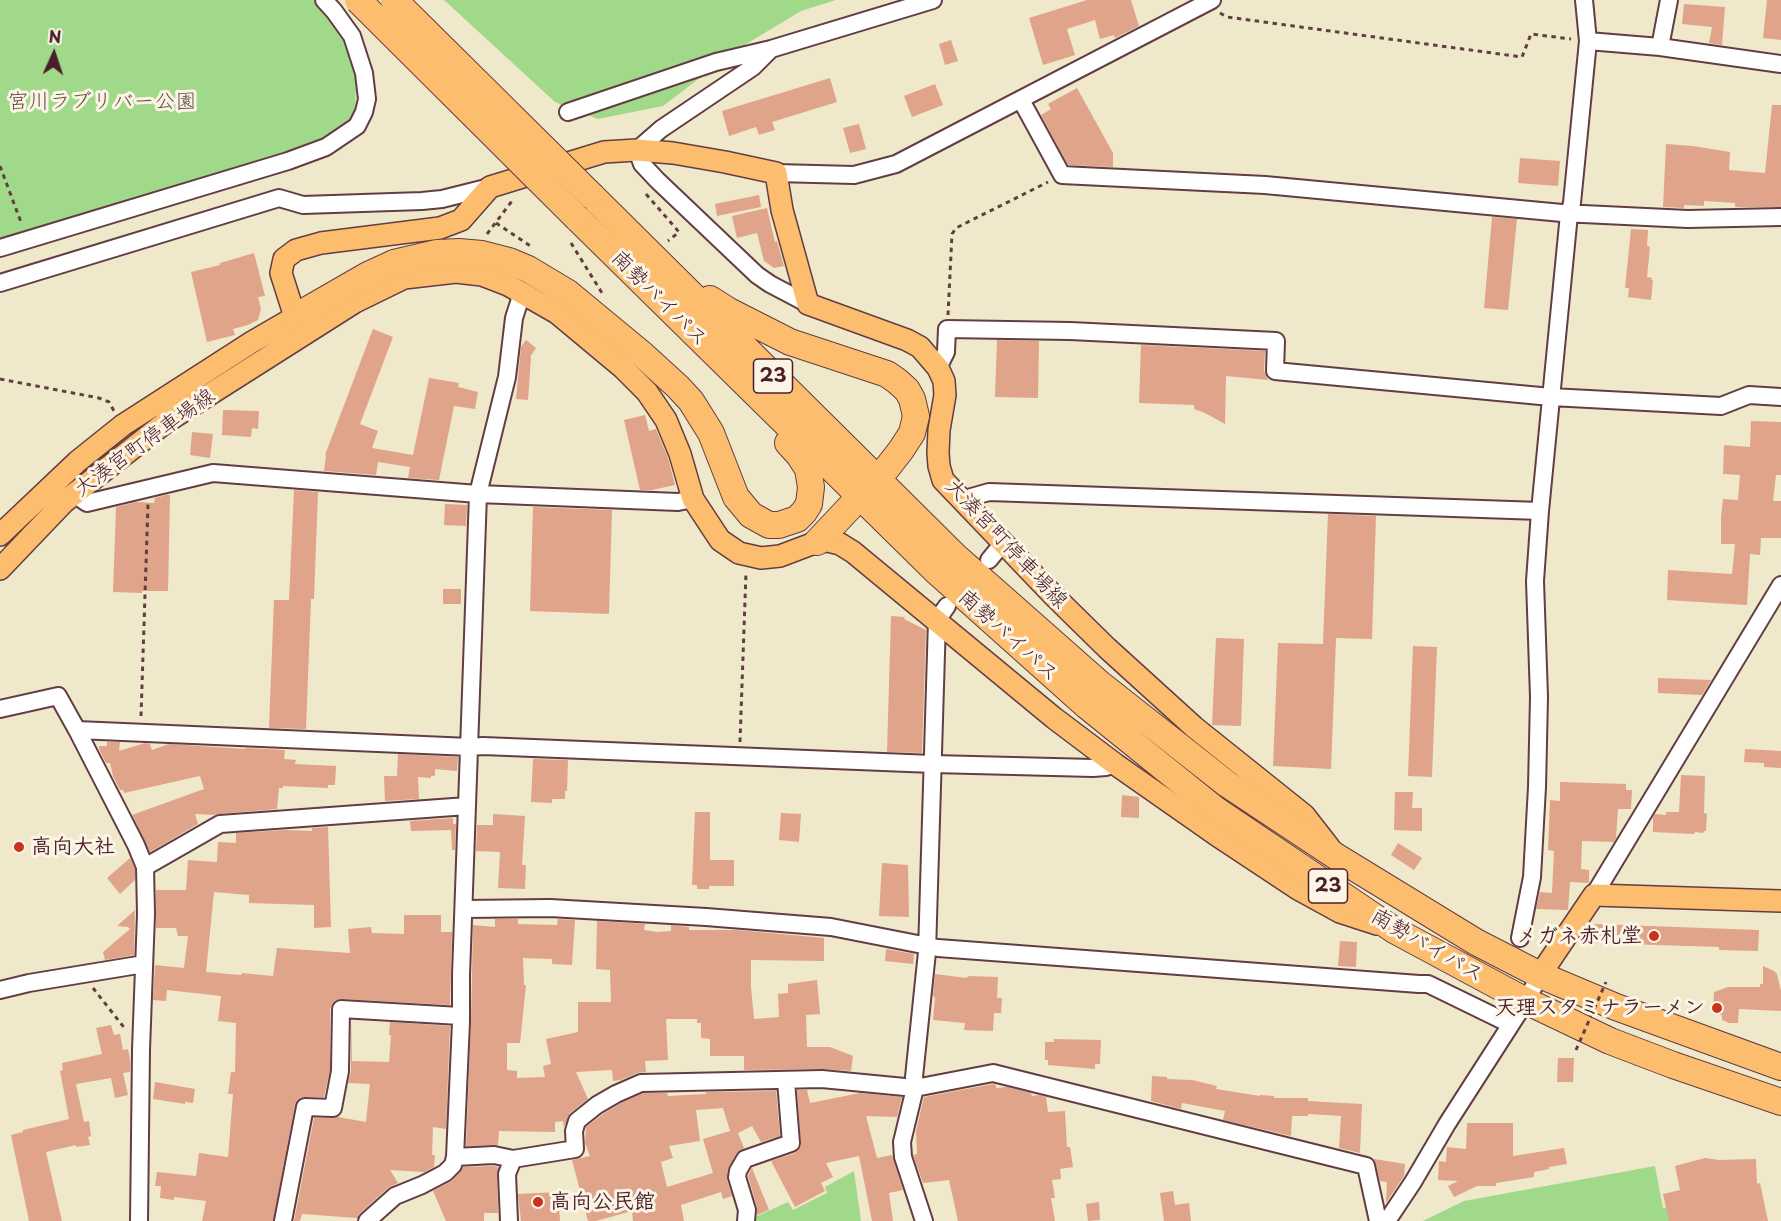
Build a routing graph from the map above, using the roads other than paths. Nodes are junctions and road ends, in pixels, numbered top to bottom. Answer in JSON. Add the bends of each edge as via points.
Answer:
{"nodes":[{"id":1,"x":324,"y":0,"type":"edge"},
{"id":2,"x":358,"y":0,"type":"edge"},
{"id":3,"x":394,"y":0,"type":"edge"},
{"id":4,"x":933,"y":0,"type":"edge"},
{"id":5,"x":1584,"y":0,"type":"edge"},
{"id":6,"x":1669,"y":0,"type":"edge"},
{"id":7,"x":1209,"y":2,"type":"edge"},
{"id":8,"x":1588,"y":41,"type":"junction"},
{"id":9,"x":1660,"y":47,"type":"junction"},
{"id":10,"x":771,"y":49,"type":"junction"},
{"id":11,"x":1781,"y":64,"type":"edge"},
{"id":12,"x":1021,"y":100,"type":"junction"},
{"id":13,"x":568,"y":112,"type":"dead end"},
{"id":14,"x":638,"y":150,"type":"junction"},
{"id":15,"x":776,"y":173,"type":"junction"},
{"id":16,"x":490,"y":187,"type":"junction"},
{"id":17,"x":592,"y":196,"type":"junction"},
{"id":18,"x":1569,"y":214,"type":"junction"},
{"id":19,"x":1781,"y":217,"type":"edge"},
{"id":20,"x":573,"y":229,"type":"junction"},
{"id":21,"x":0,"y":248,"type":"edge"},
{"id":22,"x":0,"y":283,"type":"edge"},
{"id":23,"x":522,"y":293,"type":"junction"},
{"id":24,"x":807,"y":304,"type":"junction"},
{"id":25,"x":299,"y":325,"type":"junction"},
{"id":26,"x":938,"y":368,"type":"junction"},
{"id":27,"x":1551,"y":397,"type":"junction"},
{"id":28,"x":1781,"y":397,"type":"edge"},
{"id":29,"x":887,"y":468,"type":"dead end"},
{"id":30,"x":74,"y":494,"type":"junction"},
{"id":31,"x":478,"y":494,"type":"junction"},
{"id":32,"x":693,"y":500,"type":"junction"},
{"id":33,"x":961,"y":500,"type":"junction"},
{"id":34,"x":850,"y":507,"type":"dead end"},
{"id":35,"x":1540,"y":511,"type":"junction"},
{"id":36,"x":0,"y":536,"type":"edge"},
{"id":37,"x":817,"y":542,"type":"junction"},
{"id":38,"x":1003,"y":543,"type":"junction"},
{"id":39,"x":989,"y":560,"type":"dead end"},
{"id":40,"x":0,"y":569,"type":"edge"},
{"id":41,"x":1781,"y":585,"type":"edge"},
{"id":42,"x":942,"y":613,"type":"junction"},
{"id":43,"x":0,"y":709,"type":"edge"},
{"id":44,"x":77,"y":730,"type":"junction"},
{"id":45,"x":470,"y":747,"type":"junction"},
{"id":46,"x":933,"y":764,"type":"junction"},
{"id":47,"x":1115,"y":764,"type":"junction"},
{"id":48,"x":467,"y":806,"type":"junction"},
{"id":49,"x":1337,"y":857,"type":"junction"},
{"id":50,"x":145,"y":867,"type":"junction"},
{"id":51,"x":1594,"y":895,"type":"junction"},
{"id":52,"x":1781,"y":901,"type":"edge"},
{"id":53,"x":464,"y":909,"type":"junction"},
{"id":54,"x":1395,"y":930,"type":"junction"},
{"id":55,"x":1520,"y":938,"type":"dead end"},
{"id":56,"x":927,"y":944,"type":"junction"},
{"id":57,"x":144,"y":964,"type":"junction"},
{"id":58,"x":1540,"y":975,"type":"junction"},
{"id":59,"x":0,"y":990,"type":"edge"},
{"id":60,"x":1526,"y":1001,"type":"junction"},
{"id":61,"x":460,"y":1016,"type":"junction"},
{"id":62,"x":1510,"y":1024,"type":"junction"},
{"id":63,"x":1781,"y":1067,"type":"edge"},
{"id":64,"x":786,"y":1081,"type":"junction"},
{"id":65,"x":915,"y":1088,"type":"junction"},
{"id":66,"x":1781,"y":1102,"type":"edge"},
{"id":67,"x":455,"y":1157,"type":"junction"},
{"id":68,"x":513,"y":1159,"type":"junction"},
{"id":69,"x":139,"y":1221,"type":"edge"},
{"id":70,"x":283,"y":1221,"type":"edge"},
{"id":71,"x":367,"y":1221,"type":"edge"},
{"id":72,"x":509,"y":1221,"type":"edge"},
{"id":73,"x":746,"y":1221,"type":"edge"},
{"id":74,"x":924,"y":1221,"type":"edge"},
{"id":75,"x":1378,"y":1221,"type":"edge"},
{"id":76,"x":1387,"y":1221,"type":"edge"}],
"edges":[{"from":1,"to":21,"type":"street","via":[[352,36],[364,73],[367,99],[357,126],[326,147],[298,158]]},
{"from":2,"to":20,"type":"highway","name":"南勢バイパス","number":"23","bridge":true},
{"from":3,"to":17,"type":"highway","name":"南勢バイパス","number":"23","bridge":true},
{"from":4,"to":10,"type":"street"},
{"from":5,"to":8,"type":"street"},
{"from":6,"to":9,"type":"street"},
{"from":7,"to":12,"type":"street"},
{"from":8,"to":9,"type":"street"},
{"from":8,"to":18,"type":"street"},
{"from":9,"to":11,"type":"street"},
{"from":10,"to":13,"type":"street","via":[[716,62]]},
{"from":10,"to":14,"type":"street","via":[[753,67]]},
{"from":12,"to":15,"type":"street","via":[[896,164],[874,171],[854,175]]},
{"from":12,"to":18,"type":"street","via":[[1062,175],[1265,185]]},
{"from":14,"to":15,"type":"main road"},
{"from":14,"to":16,"type":"main road","via":[[604,152]]},
{"from":14,"to":24,"type":"street","via":[[642,164],[657,180],[757,275]]},
{"from":15,"to":24,"type":"main road"},
{"from":16,"to":22,"type":"street","via":[[422,201],[303,205],[279,198]]},
{"from":16,"to":25,"type":"main road","via":[[462,220],[440,228],[321,243],[296,250],[284,259],[280,273]]},
{"from":17,"to":29,"type":"highway","via":[[661,249],[709,298],[729,311],[790,342],[886,374],[907,390],[916,416],[912,433]]},
{"from":17,"to":49,"type":"highway","name":"南勢バイパス","number":"23","via":[[955,556],[1100,684],[1227,784]]},
{"from":18,"to":19,"type":"street","via":[[1688,219]]},
{"from":18,"to":27,"type":"street"},
{"from":20,"to":25,"type":"highway","via":[[799,455],[808,469],[811,487],[809,504],[797,519],[769,525],[751,515],[736,497],[711,433],[678,387],[568,293],[509,261],[459,252],[394,263],[368,274]]},
{"from":20,"to":54,"type":"highway","name":"南勢バイパス","number":"23","via":[[936,571],[1087,706],[1216,810]]},
{"from":23,"to":25,"type":"main road","name":"大湊宮町停車場線","via":[[482,275],[456,272],[404,278]]},
{"from":23,"to":31,"type":"street","via":[[514,318],[507,377]]},
{"from":23,"to":32,"type":"main road","name":"大湊宮町停車場線","via":[[557,313],[647,392],[666,420]]},
{"from":24,"to":26,"type":"main road","name":"大湊宮町停車場線","via":[[907,340],[920,347]]},
{"from":25,"to":30,"type":"main road","name":"大湊宮町停車場線"},
{"from":25,"to":36,"type":"main road","name":"大湊宮町停車場線","via":[[252,342],[123,424]]},
{"from":26,"to":27,"type":"street","via":[[946,352],[947,328],[1070,331],[1276,341],[1275,371]]},
{"from":26,"to":33,"type":"main road","name":"大湊宮町停車場線","via":[[945,395],[939,430],[939,466],[943,480]]},
{"from":27,"to":28,"type":"street","via":[[1721,406],[1749,395]]},
{"from":27,"to":35,"type":"street"},
{"from":30,"to":31,"type":"street","via":[[87,503],[213,473]]},
{"from":30,"to":40,"type":"main road","name":"大湊宮町停車場線"},
{"from":31,"to":32,"type":"street"},
{"from":31,"to":45,"type":"street"},
{"from":32,"to":37,"type":"main road","name":"大湊宮町停車場線","via":[[720,540],[739,554],[780,556]]},
{"from":33,"to":35,"type":"street","via":[[989,492]]},
{"from":33,"to":38,"type":"main road","name":"大湊宮町停車場線"},
{"from":34,"to":37,"type":"highway"},
{"from":35,"to":55,"type":"street","via":[[1535,581],[1537,787],[1532,877]]},
{"from":37,"to":42,"type":"main road","via":[[840,544]]},
{"from":38,"to":39,"type":"street"},
{"from":38,"to":49,"type":"main road","name":"大湊宮町停車場線","via":[[1069,611],[1194,727],[1304,815]]},
{"from":41,"to":51,"type":"street"},
{"from":42,"to":46,"type":"street"},
{"from":42,"to":47,"type":"main road","via":[[1026,695]]},
{"from":43,"to":44,"type":"street","via":[[58,696]]},
{"from":44,"to":45,"type":"street"},
{"from":44,"to":50,"type":"street"},
{"from":45,"to":46,"type":"street"},
{"from":45,"to":48,"type":"street"},
{"from":46,"to":47,"type":"street","via":[[1094,768]]},
{"from":46,"to":56,"type":"street"},
{"from":47,"to":54,"type":"main road","via":[[1298,889],[1340,912]]},
{"from":48,"to":50,"type":"street","via":[[220,824]]},
{"from":48,"to":53,"type":"street"},
{"from":49,"to":58,"type":"highway","name":"南勢バイパス","number":"23","via":[[1476,942]]},
{"from":50,"to":57,"type":"street"},
{"from":51,"to":52,"type":"main road"},
{"from":51,"to":58,"type":"main road"},
{"from":53,"to":56,"type":"street","via":[[550,908],[706,917],[831,927]]},
{"from":53,"to":61,"type":"street"},
{"from":54,"to":60,"type":"highway","name":"南勢バイパス","number":"23"},
{"from":56,"to":62,"type":"street","via":[[938,948],[1428,984]]},
{"from":56,"to":65,"type":"street"},
{"from":57,"to":59,"type":"street"},
{"from":57,"to":69,"type":"street"},
{"from":58,"to":60,"type":"street"},
{"from":58,"to":63,"type":"highway","name":"南勢バイパス","number":"23"},
{"from":60,"to":62,"type":"street"},
{"from":60,"to":66,"type":"highway","name":"南勢バイパス","number":"23","via":[[1611,1041]]},
{"from":61,"to":67,"type":"street"},
{"from":61,"to":70,"type":"street","via":[[340,1010],[340,1071],[333,1108],[305,1107]]},
{"from":62,"to":76,"type":"street"},
{"from":64,"to":65,"type":"street","via":[[822,1079]]},
{"from":64,"to":68,"type":"street","via":[[642,1083],[616,1094],[577,1121],[575,1149]]},
{"from":64,"to":73,"type":"street","via":[[791,1143],[745,1159],[738,1171]]},
{"from":65,"to":74,"type":"street","via":[[902,1149]]},
{"from":65,"to":75,"type":"street","via":[[993,1073],[1366,1166]]},
{"from":67,"to":68,"type":"street","via":[[495,1155]]},
{"from":67,"to":71,"type":"street","via":[[445,1173],[395,1196]]},
{"from":68,"to":72,"type":"street","via":[[507,1174]]}]}
